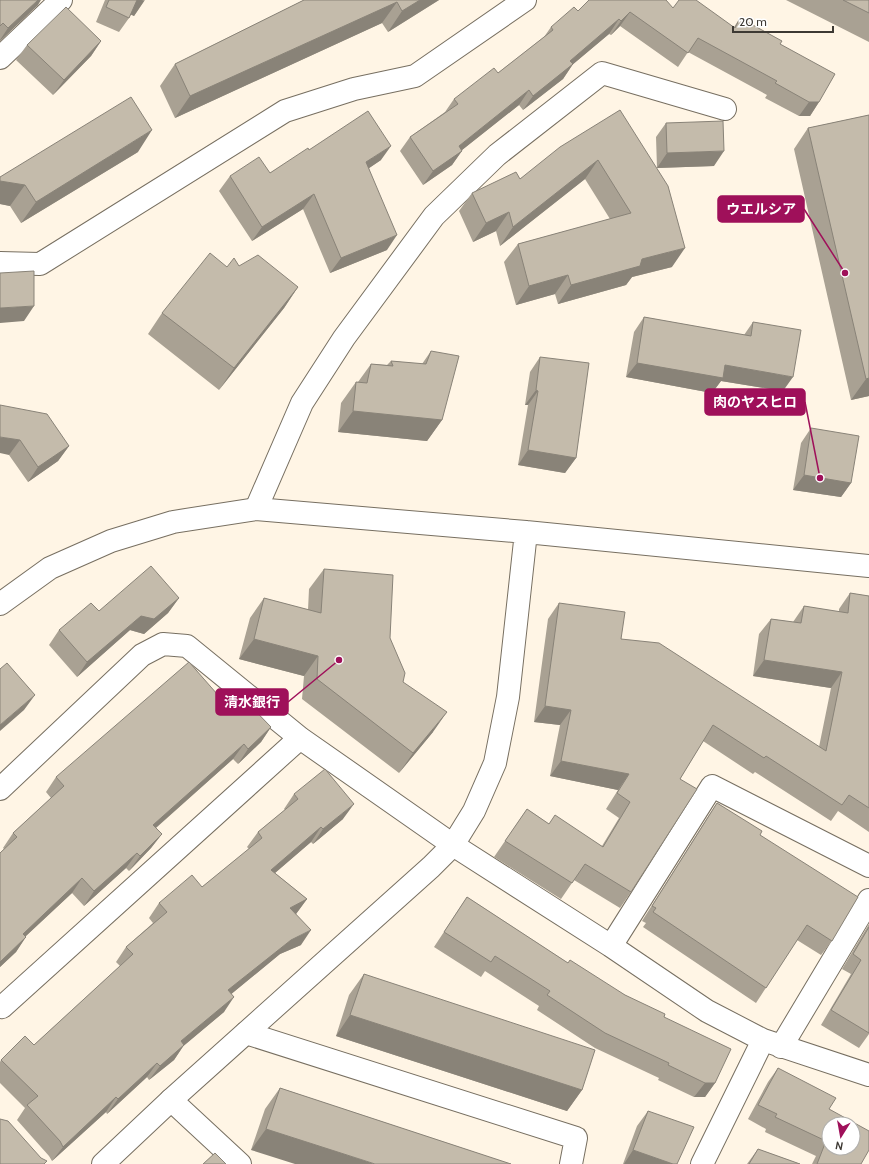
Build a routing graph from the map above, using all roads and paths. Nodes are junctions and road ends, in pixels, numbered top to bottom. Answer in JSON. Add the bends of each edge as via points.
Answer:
{"nodes":[{"id":1,"x":61,"y":0,"type":"edge"},
{"id":2,"x":525,"y":0,"type":"edge"},
{"id":3,"x":0,"y":58,"type":"edge"},
{"id":4,"x":725,"y":109,"type":"dead end"},
{"id":5,"x":0,"y":263,"type":"edge"},
{"id":6,"x":256,"y":510,"type":"junction"},
{"id":7,"x":526,"y":532,"type":"junction"},
{"id":8,"x":869,"y":566,"type":"edge"},
{"id":9,"x":0,"y":604,"type":"edge"},
{"id":10,"x":300,"y":738,"type":"junction"},
{"id":11,"x":0,"y":789,"type":"edge"},
{"id":12,"x":453,"y":845,"type":"junction"},
{"id":13,"x":869,"y":866,"type":"edge"},
{"id":14,"x":869,"y":900,"type":"edge"},
{"id":15,"x":611,"y":946,"type":"junction"},
{"id":16,"x":0,"y":1006,"type":"edge"},
{"id":17,"x":246,"y":1033,"type":"junction"},
{"id":18,"x":772,"y":1043,"type":"junction"},
{"id":19,"x":869,"y":1075,"type":"edge"},
{"id":20,"x":171,"y":1100,"type":"junction"},
{"id":21,"x":103,"y":1164,"type":"edge"},
{"id":22,"x":240,"y":1164,"type":"edge"},
{"id":23,"x":571,"y":1164,"type":"edge"},
{"id":24,"x":702,"y":1164,"type":"edge"}],
"edges":[{"from":1,"to":3,"type":"street"},
{"from":2,"to":5,"type":"street","via":[[415,76],[354,89],[285,111],[40,264]]},
{"from":4,"to":6,"type":"street","via":[[602,73],[497,155],[434,216],[344,338],[302,404]]},
{"from":6,"to":7,"type":"street"},
{"from":6,"to":9,"type":"street","via":[[173,522],[111,541],[50,568]]},
{"from":7,"to":8,"type":"street"},
{"from":7,"to":12,"type":"street","via":[[508,697],[495,763],[474,811]]},
{"from":10,"to":11,"type":"street","via":[[187,646],[163,644],[142,655]]},
{"from":10,"to":12,"type":"street"},
{"from":10,"to":16,"type":"street","via":[[2,1007]]},
{"from":12,"to":15,"type":"street"},
{"from":12,"to":17,"type":"street","via":[[432,867]]},
{"from":13,"to":15,"type":"street","via":[[712,786]]},
{"from":14,"to":18,"type":"street"},
{"from":15,"to":18,"type":"street","via":[[707,1010]]},
{"from":17,"to":20,"type":"street"},
{"from":17,"to":23,"type":"street","via":[[576,1138]]},
{"from":18,"to":19,"type":"street"},
{"from":18,"to":24,"type":"street"},
{"from":20,"to":21,"type":"street"},
{"from":20,"to":22,"type":"street"}]}
